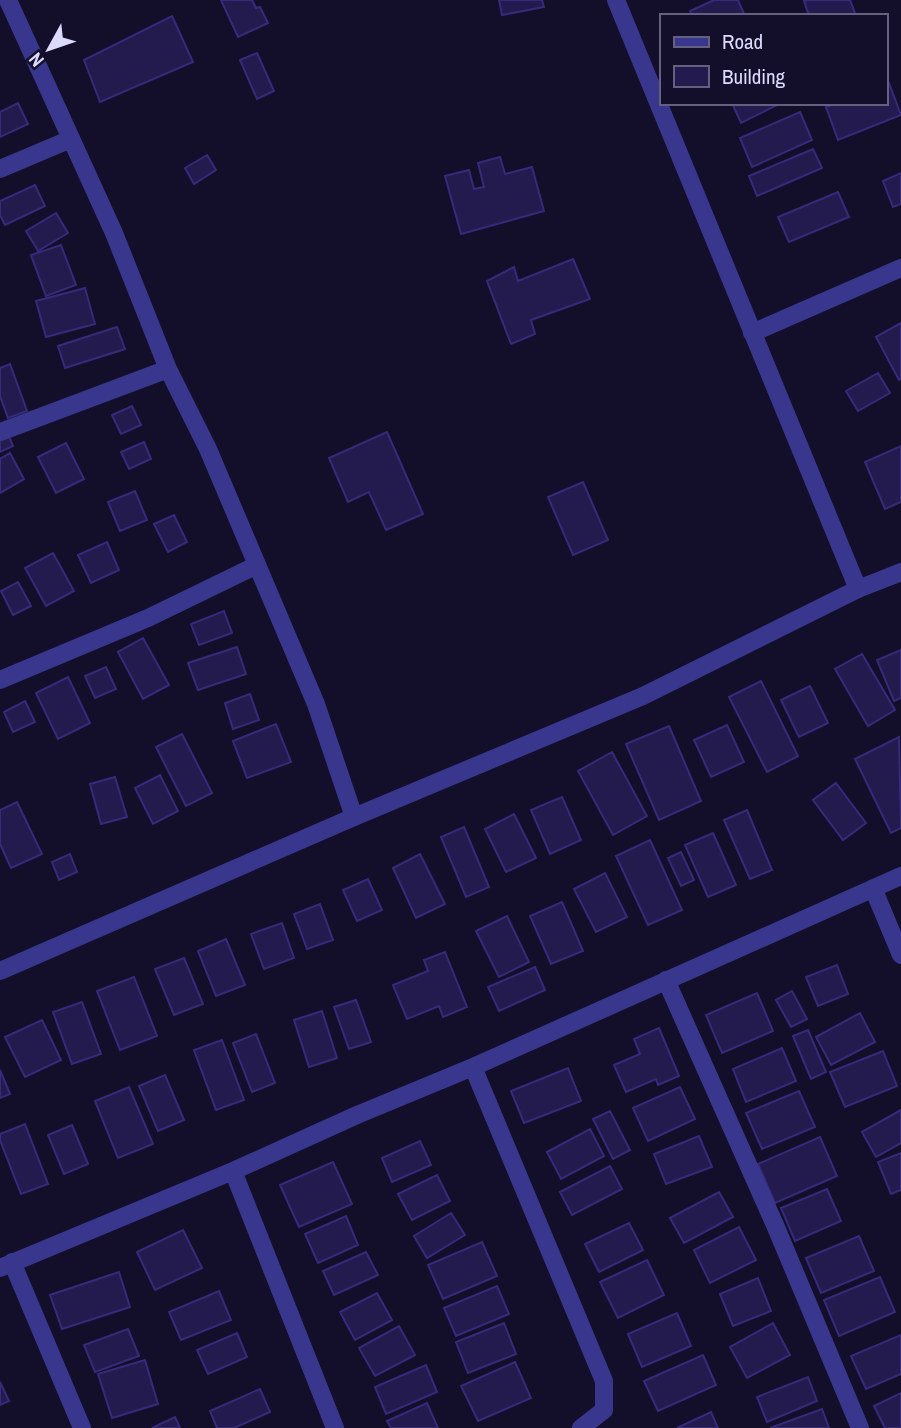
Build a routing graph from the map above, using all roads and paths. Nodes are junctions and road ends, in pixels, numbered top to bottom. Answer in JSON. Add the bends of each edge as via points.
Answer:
{"nodes":[{"id":1,"x":8,"y":0,"type":"edge"},
{"id":2,"x":616,"y":0,"type":"edge"},
{"id":3,"x":71,"y":139,"type":"junction"},
{"id":4,"x":0,"y":169,"type":"edge"},
{"id":5,"x":901,"y":268,"type":"edge"},
{"id":6,"x":752,"y":333,"type":"junction"},
{"id":7,"x":168,"y":369,"type":"junction"},
{"id":8,"x":0,"y":432,"type":"edge"},
{"id":9,"x":256,"y":566,"type":"junction"},
{"id":10,"x":901,"y":572,"type":"edge"},
{"id":11,"x":858,"y":589,"type":"junction"},
{"id":12,"x":0,"y":680,"type":"edge"},
{"id":13,"x":354,"y":817,"type":"junction"},
{"id":14,"x":901,"y":876,"type":"edge"},
{"id":15,"x":873,"y":888,"type":"junction"},
{"id":16,"x":901,"y":955,"type":"edge"},
{"id":17,"x":0,"y":971,"type":"edge"},
{"id":18,"x":666,"y":980,"type":"junction"},
{"id":19,"x":473,"y":1067,"type":"junction"},
{"id":20,"x":233,"y":1171,"type":"junction"},
{"id":21,"x":6,"y":1265,"type":"edge"},
{"id":22,"x":82,"y":1428,"type":"edge"},
{"id":23,"x":335,"y":1428,"type":"edge"},
{"id":24,"x":581,"y":1428,"type":"edge"},
{"id":25,"x":860,"y":1428,"type":"edge"}],
"edges":[{"from":1,"to":3,"type":"street"},
{"from":2,"to":6,"type":"street"},
{"from":3,"to":4,"type":"street"},
{"from":3,"to":7,"type":"street"},
{"from":5,"to":6,"type":"street"},
{"from":6,"to":11,"type":"street"},
{"from":7,"to":8,"type":"street"},
{"from":7,"to":9,"type":"street","via":[[208,449]]},
{"from":9,"to":12,"type":"street","via":[[148,618]]},
{"from":9,"to":13,"type":"street","via":[[316,704]]},
{"from":10,"to":11,"type":"street"},
{"from":11,"to":13,"type":"street","via":[[643,696]]},
{"from":13,"to":17,"type":"street"},
{"from":14,"to":15,"type":"street"},
{"from":15,"to":16,"type":"street"},
{"from":15,"to":18,"type":"street"},
{"from":18,"to":19,"type":"street"},
{"from":18,"to":25,"type":"street"},
{"from":19,"to":20,"type":"street"},
{"from":19,"to":24,"type":"street","via":[[604,1381],[604,1410]]},
{"from":20,"to":21,"type":"street"},
{"from":20,"to":23,"type":"street"},
{"from":21,"to":22,"type":"street"}]}
